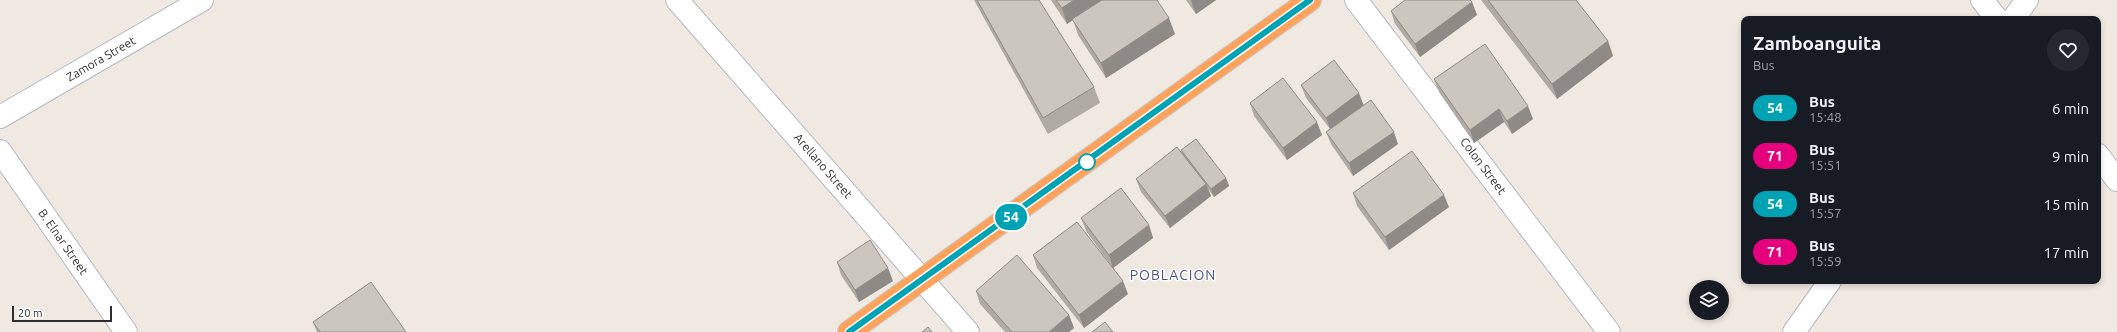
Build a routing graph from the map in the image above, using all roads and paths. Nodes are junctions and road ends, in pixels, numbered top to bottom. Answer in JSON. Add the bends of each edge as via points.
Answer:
{"nodes":[{"id":1,"x":202,"y":0,"type":"edge"},
{"id":2,"x":677,"y":0,"type":"edge"},
{"id":3,"x":1310,"y":0,"type":"edge"},
{"id":4,"x":1356,"y":0,"type":"edge"},
{"id":5,"x":1982,"y":0,"type":"edge"},
{"id":6,"x":2027,"y":0,"type":"edge"},
{"id":7,"x":1995,"y":16,"type":"edge"},
{"id":8,"x":2015,"y":16,"type":"edge"},
{"id":9,"x":0,"y":117,"type":"edge"},
{"id":10,"x":0,"y":151,"type":"edge"},
{"id":11,"x":2101,"y":159,"type":"edge"},
{"id":12,"x":2117,"y":180,"type":"edge"},
{"id":13,"x":924,"y":280,"type":"junction"},
{"id":14,"x":1828,"y":284,"type":"edge"},
{"id":15,"x":126,"y":332,"type":"edge"},
{"id":16,"x":849,"y":332,"type":"edge"},
{"id":17,"x":968,"y":332,"type":"edge"},
{"id":18,"x":1609,"y":332,"type":"edge"},
{"id":19,"x":1794,"y":332,"type":"edge"}],
"edges":[{"from":1,"to":9,"type":"street","name":"Zamora Street"},
{"from":2,"to":13,"type":"street","name":"Arellano Street"},
{"from":3,"to":13,"type":"highway"},
{"from":4,"to":18,"type":"street","name":"Colon Street"},
{"from":5,"to":7,"type":"street"},
{"from":6,"to":8,"type":"street"},
{"from":10,"to":15,"type":"street","name":"B. Elnar Street"},
{"from":11,"to":12,"type":"street"},
{"from":13,"to":16,"type":"highway"},
{"from":13,"to":17,"type":"street","name":"Arellano Street"},
{"from":14,"to":19,"type":"street"}]}
